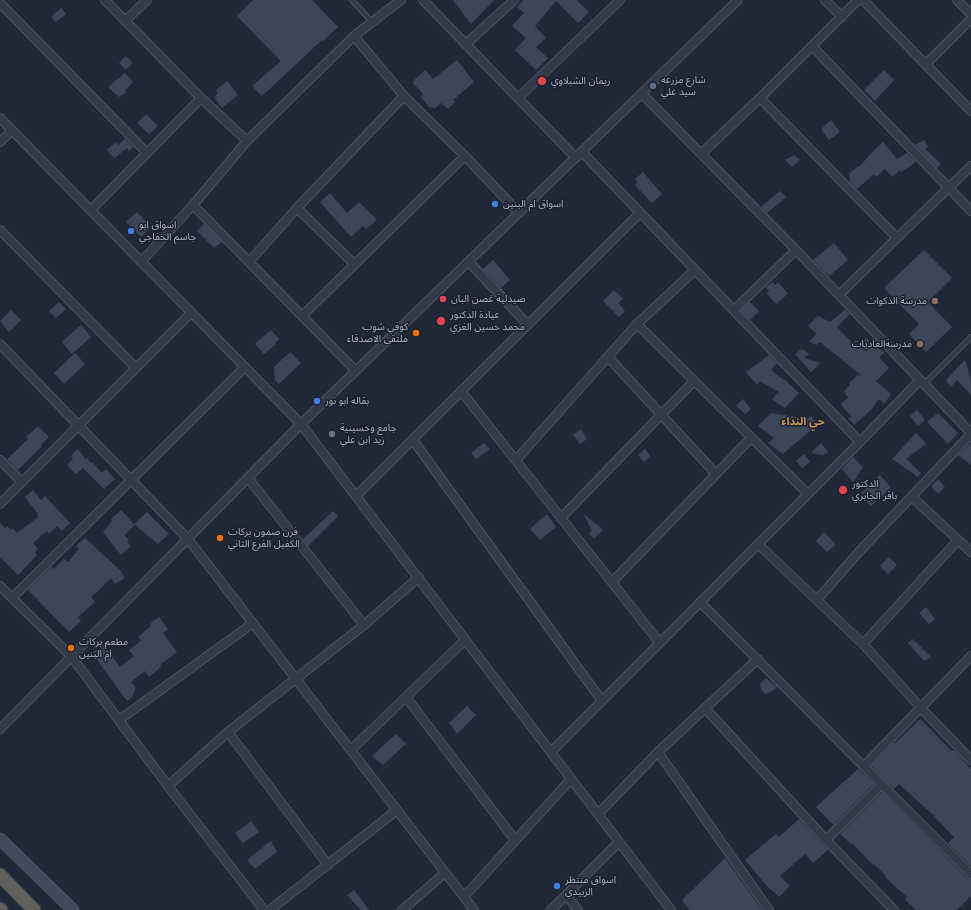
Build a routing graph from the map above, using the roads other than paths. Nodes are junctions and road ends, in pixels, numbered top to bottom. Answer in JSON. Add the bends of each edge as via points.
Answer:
{"nodes":[{"id":1,"x":106,"y":0,"type":"edge"},
{"id":2,"x":147,"y":0,"type":"edge"},
{"id":3,"x":352,"y":0,"type":"edge"},
{"id":4,"x":401,"y":0,"type":"edge"},
{"id":5,"x":423,"y":0,"type":"edge"},
{"id":6,"x":514,"y":0,"type":"edge"},
{"id":7,"x":620,"y":0,"type":"edge"},
{"id":8,"x":738,"y":0,"type":"edge"},
{"id":9,"x":825,"y":0,"type":"edge"},
{"id":10,"x":858,"y":0,"type":"edge"},
{"id":11,"x":863,"y":0,"type":"edge"},
{"id":12,"x":957,"y":0,"type":"edge"},
{"id":13,"x":0,"y":3,"type":"edge"},
{"id":14,"x":971,"y":14,"type":"edge"},
{"id":15,"x":842,"y":17,"type":"junction"},
{"id":16,"x":971,"y":19,"type":"edge"},
{"id":17,"x":125,"y":21,"type":"junction"},
{"id":18,"x":372,"y":22,"type":"junction"},
{"id":19,"x":354,"y":36,"type":"junction"},
{"id":20,"x":466,"y":44,"type":"junction"},
{"id":21,"x":812,"y":46,"type":"junction"},
{"id":22,"x":926,"y":64,"type":"junction"},
{"id":23,"x":642,"y":94,"type":"junction"},
{"id":24,"x":404,"y":96,"type":"junction"},
{"id":25,"x":201,"y":98,"type":"junction"},
{"id":26,"x":518,"y":98,"type":"junction"},
{"id":27,"x":760,"y":98,"type":"junction"},
{"id":28,"x":970,"y":107,"type":"edge"},
{"id":29,"x":0,"y":118,"type":"edge"},
{"id":30,"x":12,"y":130,"type":"junction"},
{"id":31,"x":0,"y":142,"type":"edge"},
{"id":32,"x":247,"y":142,"type":"junction"},
{"id":33,"x":582,"y":152,"type":"junction"},
{"id":34,"x":147,"y":153,"type":"junction"},
{"id":35,"x":701,"y":154,"type":"junction"},
{"id":36,"x":465,"y":156,"type":"junction"},
{"id":37,"x":576,"y":158,"type":"junction"},
{"id":38,"x":971,"y":166,"type":"edge"},
{"id":39,"x":948,"y":188,"type":"junction"},
{"id":40,"x":193,"y":205,"type":"junction"},
{"id":41,"x":297,"y":208,"type":"junction"},
{"id":42,"x":91,"y":210,"type":"junction"},
{"id":43,"x":971,"y":211,"type":"edge"},
{"id":44,"x":640,"y":213,"type":"junction"},
{"id":45,"x":519,"y":214,"type":"junction"},
{"id":46,"x":0,"y":230,"type":"edge"},
{"id":47,"x":896,"y":238,"type":"junction"},
{"id":48,"x":796,"y":250,"type":"junction"},
{"id":49,"x":141,"y":262,"type":"junction"},
{"id":50,"x":249,"y":262,"type":"junction"},
{"id":51,"x":468,"y":262,"type":"junction"},
{"id":52,"x":354,"y":264,"type":"junction"},
{"id":53,"x":695,"y":270,"type":"junction"},
{"id":54,"x":839,"y":295,"type":"junction"},
{"id":55,"x":734,"y":310,"type":"junction"},
{"id":56,"x":191,"y":313,"type":"junction"},
{"id":57,"x":302,"y":316,"type":"junction"},
{"id":58,"x":638,"y":324,"type":"junction"},
{"id":59,"x":528,"y":325,"type":"junction"},
{"id":60,"x":971,"y":337,"type":"edge"},
{"id":61,"x":0,"y":344,"type":"edge"},
{"id":62,"x":608,"y":357,"type":"junction"},
{"id":63,"x":245,"y":367,"type":"junction"},
{"id":64,"x":136,"y":368,"type":"junction"},
{"id":65,"x":356,"y":371,"type":"junction"},
{"id":66,"x":694,"y":380,"type":"junction"},
{"id":67,"x":922,"y":382,"type":"junction"},
{"id":68,"x":461,"y":391,"type":"junction"},
{"id":69,"x":661,"y":415,"type":"junction"},
{"id":70,"x":78,"y":424,"type":"junction"},
{"id":71,"x":301,"y":424,"type":"junction"},
{"id":72,"x":971,"y":434,"type":"edge"},
{"id":73,"x":751,"y":438,"type":"junction"},
{"id":74,"x":413,"y":440,"type":"junction"},
{"id":75,"x":860,"y":442,"type":"junction"},
{"id":76,"x":0,"y":460,"type":"edge"},
{"id":77,"x":516,"y":460,"type":"junction"},
{"id":78,"x":716,"y":474,"type":"junction"},
{"id":79,"x":248,"y":478,"type":"junction"},
{"id":80,"x":130,"y":480,"type":"junction"},
{"id":81,"x":22,"y":482,"type":"junction"},
{"id":82,"x":808,"y":494,"type":"junction"},
{"id":83,"x":356,"y":496,"type":"junction"},
{"id":84,"x":912,"y":497,"type":"junction"},
{"id":85,"x":0,"y":504,"type":"edge"},
{"id":86,"x":561,"y":518,"type":"junction"},
{"id":87,"x":188,"y":539,"type":"junction"},
{"id":88,"x":958,"y":540,"type":"junction"},
{"id":89,"x":758,"y":544,"type":"junction"},
{"id":90,"x":971,"y":552,"type":"edge"},
{"id":91,"x":418,"y":578,"type":"junction"},
{"id":92,"x":612,"y":582,"type":"junction"},
{"id":93,"x":0,"y":586,"type":"edge"},
{"id":94,"x":12,"y":598,"type":"junction"},
{"id":95,"x":817,"y":600,"type":"junction"},
{"id":96,"x":700,"y":602,"type":"junction"},
{"id":97,"x":253,"y":623,"type":"junction"},
{"id":98,"x":364,"y":625,"type":"junction"},
{"id":99,"x":466,"y":640,"type":"junction"},
{"id":100,"x":660,"y":642,"type":"junction"},
{"id":101,"x":863,"y":644,"type":"junction"},
{"id":102,"x":71,"y":656,"type":"junction"},
{"id":103,"x":971,"y":656,"type":"edge"},
{"id":104,"x":758,"y":660,"type":"junction"},
{"id":105,"x":297,"y":679,"type":"junction"},
{"id":106,"x":406,"y":696,"type":"junction"},
{"id":107,"x":602,"y":701,"type":"junction"},
{"id":108,"x":705,"y":708,"type":"junction"},
{"id":109,"x":921,"y":708,"type":"junction"},
{"id":110,"x":119,"y":720,"type":"junction"},
{"id":111,"x":0,"y":728,"type":"edge"},
{"id":112,"x":228,"y":732,"type":"junction"},
{"id":113,"x":351,"y":750,"type":"junction"},
{"id":114,"x":550,"y":752,"type":"junction"},
{"id":115,"x":658,"y":752,"type":"junction"},
{"id":116,"x":971,"y":760,"type":"edge"},
{"id":117,"x":864,"y":766,"type":"junction"},
{"id":118,"x":571,"y":779,"type":"junction"},
{"id":119,"x":882,"y":784,"type":"junction"},
{"id":120,"x":168,"y":786,"type":"junction"},
{"id":121,"x":397,"y":810,"type":"junction"},
{"id":122,"x":598,"y":814,"type":"junction"},
{"id":123,"x":0,"y":839,"type":"edge"},
{"id":124,"x":515,"y":840,"type":"junction"},
{"id":125,"x":826,"y":840,"type":"junction"},
{"id":126,"x":619,"y":842,"type":"junction"},
{"id":127,"x":328,"y":864,"type":"junction"},
{"id":128,"x":445,"y":873,"type":"junction"},
{"id":129,"x":971,"y":874,"type":"edge"},
{"id":130,"x":0,"y":875,"type":"edge"},
{"id":131,"x":566,"y":895,"type":"junction"},
{"id":132,"x":464,"y":897,"type":"junction"},
{"id":133,"x":890,"y":909,"type":"edge"},
{"id":134,"x":34,"y":910,"type":"edge"},
{"id":135,"x":72,"y":910,"type":"edge"},
{"id":136,"x":264,"y":910,"type":"edge"},
{"id":137,"x":270,"y":910,"type":"edge"},
{"id":138,"x":402,"y":910,"type":"edge"},
{"id":139,"x":474,"y":910,"type":"edge"},
{"id":140,"x":551,"y":910,"type":"edge"},
{"id":141,"x":578,"y":910,"type":"edge"},
{"id":142,"x":672,"y":910,"type":"edge"},
{"id":143,"x":769,"y":910,"type":"edge"}],
"edges":[{"from":1,"to":17,"type":"street"},
{"from":2,"to":17,"type":"street"},
{"from":3,"to":18,"type":"lane"},
{"from":4,"to":18,"type":"street"},
{"from":5,"to":20,"type":"street"},
{"from":6,"to":20,"type":"street"},
{"from":7,"to":26,"type":"street"},
{"from":8,"to":23,"type":"street"},
{"from":9,"to":15,"type":"street"},
{"from":10,"to":15,"type":"street"},
{"from":11,"to":22,"type":"street"},
{"from":12,"to":14,"type":"street"},
{"from":13,"to":34,"type":"street"},
{"from":15,"to":21,"type":"street"},
{"from":16,"to":22,"type":"street"},
{"from":17,"to":25,"type":"street"},
{"from":18,"to":19,"type":"street"},
{"from":19,"to":24,"type":"street"},
{"from":19,"to":32,"type":"street"},
{"from":20,"to":26,"type":"street"},
{"from":21,"to":27,"type":"street"},
{"from":21,"to":39,"type":"street"},
{"from":22,"to":28,"type":"street"},
{"from":23,"to":33,"type":"street"},
{"from":23,"to":35,"type":"street"},
{"from":24,"to":36,"type":"street"},
{"from":24,"to":41,"type":"street"},
{"from":25,"to":32,"type":"street"},
{"from":25,"to":34,"type":"street"},
{"from":26,"to":37,"type":"street"},
{"from":27,"to":35,"type":"street"},
{"from":27,"to":47,"type":"street"},
{"from":29,"to":30,"type":"street"},
{"from":30,"to":31,"type":"street"},
{"from":30,"to":42,"type":"street"},
{"from":32,"to":40,"type":"street"},
{"from":33,"to":37,"type":"street"},
{"from":33,"to":44,"type":"street"},
{"from":34,"to":42,"type":"street"},
{"from":35,"to":48,"type":"street"},
{"from":36,"to":45,"type":"street"},
{"from":36,"to":52,"type":"street"},
{"from":37,"to":45,"type":"street"},
{"from":38,"to":39,"type":"street"},
{"from":39,"to":43,"type":"street"},
{"from":39,"to":47,"type":"street"},
{"from":40,"to":49,"type":"street"},
{"from":40,"to":50,"type":"street"},
{"from":41,"to":50,"type":"street"},
{"from":41,"to":52,"type":"street"},
{"from":42,"to":49,"type":"street"},
{"from":44,"to":53,"type":"street"},
{"from":44,"to":59,"type":"street"},
{"from":45,"to":51,"type":"street"},
{"from":46,"to":64,"type":"street"},
{"from":47,"to":54,"type":"street"},
{"from":48,"to":54,"type":"street"},
{"from":48,"to":55,"type":"street"},
{"from":49,"to":56,"type":"street"},
{"from":50,"to":57,"type":"street"},
{"from":51,"to":59,"type":"street"},
{"from":51,"to":65,"type":"street"},
{"from":52,"to":57,"type":"street"},
{"from":53,"to":55,"type":"street"},
{"from":53,"to":58,"type":"street"},
{"from":54,"to":67,"type":"street"},
{"from":55,"to":75,"type":"street"},
{"from":56,"to":63,"type":"street"},
{"from":56,"to":64,"type":"street"},
{"from":57,"to":65,"type":"street"},
{"from":58,"to":62,"type":"street"},
{"from":58,"to":66,"type":"street"},
{"from":59,"to":68,"type":"street"},
{"from":60,"to":67,"type":"lane"},
{"from":61,"to":70,"type":"street"},
{"from":62,"to":69,"type":"street"},
{"from":62,"to":77,"type":"street"},
{"from":63,"to":71,"type":"street"},
{"from":63,"to":80,"type":"street"},
{"from":64,"to":70,"type":"street"},
{"from":65,"to":71,"type":"street"},
{"from":66,"to":69,"type":"street"},
{"from":66,"to":73,"type":"street"},
{"from":67,"to":72,"type":"street"},
{"from":67,"to":75,"type":"street"},
{"from":68,"to":74,"type":"street"},
{"from":68,"to":77,"type":"street"},
{"from":69,"to":78,"type":"street"},
{"from":69,"to":86,"type":"street"},
{"from":70,"to":80,"type":"street"},
{"from":70,"to":81,"type":"street"},
{"from":71,"to":79,"type":"street"},
{"from":71,"to":83,"type":"street"},
{"from":72,"to":84,"type":"street"},
{"from":73,"to":78,"type":"street"},
{"from":73,"to":82,"type":"street"},
{"from":74,"to":83,"type":"street"},
{"from":74,"to":107,"type":"street"},
{"from":75,"to":82,"type":"street"},
{"from":76,"to":81,"type":"street"},
{"from":77,"to":86,"type":"street"},
{"from":78,"to":92,"type":"street"},
{"from":79,"to":87,"type":"street"},
{"from":79,"to":98,"type":"street"},
{"from":80,"to":87,"type":"street"},
{"from":80,"to":94,"type":"street"},
{"from":81,"to":85,"type":"street"},
{"from":82,"to":89,"type":"street"},
{"from":83,"to":91,"type":"street"},
{"from":84,"to":88,"type":"street"},
{"from":84,"to":95,"type":"street"},
{"from":86,"to":92,"type":"street"},
{"from":87,"to":97,"type":"street"},
{"from":87,"to":102,"type":"street"},
{"from":88,"to":90,"type":"street"},
{"from":88,"to":101,"type":"street"},
{"from":89,"to":95,"type":"street"},
{"from":89,"to":96,"type":"street"},
{"from":91,"to":98,"type":"street"},
{"from":91,"to":99,"type":"street"},
{"from":92,"to":100,"type":"street"},
{"from":93,"to":94,"type":"street"},
{"from":94,"to":102,"type":"street"},
{"from":95,"to":101,"type":"street"},
{"from":96,"to":100,"type":"street"},
{"from":96,"to":104,"type":"street"},
{"from":97,"to":105,"type":"street"},
{"from":97,"to":110,"type":"street"},
{"from":98,"to":105,"type":"street"},
{"from":99,"to":106,"type":"street"},
{"from":99,"to":114,"type":"street"},
{"from":100,"to":107,"type":"street"},
{"from":101,"to":109,"type":"street"},
{"from":102,"to":110,"type":"street"},
{"from":102,"to":111,"type":"street"},
{"from":103,"to":109,"type":"street"},
{"from":104,"to":108,"type":"street"},
{"from":104,"to":117,"type":"street"},
{"from":105,"to":112,"type":"street"},
{"from":105,"to":113,"type":"street"},
{"from":106,"to":113,"type":"street"},
{"from":106,"to":124,"type":"street"},
{"from":107,"to":114,"type":"street"},
{"from":108,"to":115,"type":"street"},
{"from":108,"to":125,"type":"street"},
{"from":109,"to":116,"type":"street"},
{"from":109,"to":117,"type":"street"},
{"from":110,"to":120,"type":"street"},
{"from":112,"to":120,"type":"street"},
{"from":112,"to":127,"type":"street"},
{"from":113,"to":121,"type":"street"},
{"from":114,"to":118,"type":"street"},
{"from":115,"to":122,"type":"street"},
{"from":115,"to":143,"type":"street"},
{"from":117,"to":119,"type":"street"},
{"from":118,"to":122,"type":"street"},
{"from":118,"to":124,"type":"street"},
{"from":119,"to":125,"type":"street"},
{"from":119,"to":129,"type":"street"},
{"from":120,"to":136,"type":"street"},
{"from":121,"to":127,"type":"street"},
{"from":121,"to":128,"type":"street"},
{"from":122,"to":126,"type":"street"},
{"from":123,"to":135,"type":"main road"},
{"from":124,"to":132,"type":"street"},
{"from":125,"to":133,"type":"street"},
{"from":126,"to":131,"type":"street"},
{"from":126,"to":142,"type":"street"},
{"from":127,"to":137,"type":"street"},
{"from":128,"to":132,"type":"street"},
{"from":128,"to":138,"type":"street"},
{"from":130,"to":134,"type":"highway"},
{"from":131,"to":140,"type":"street"},
{"from":131,"to":141,"type":"street"},
{"from":132,"to":139,"type":"street"}]}
